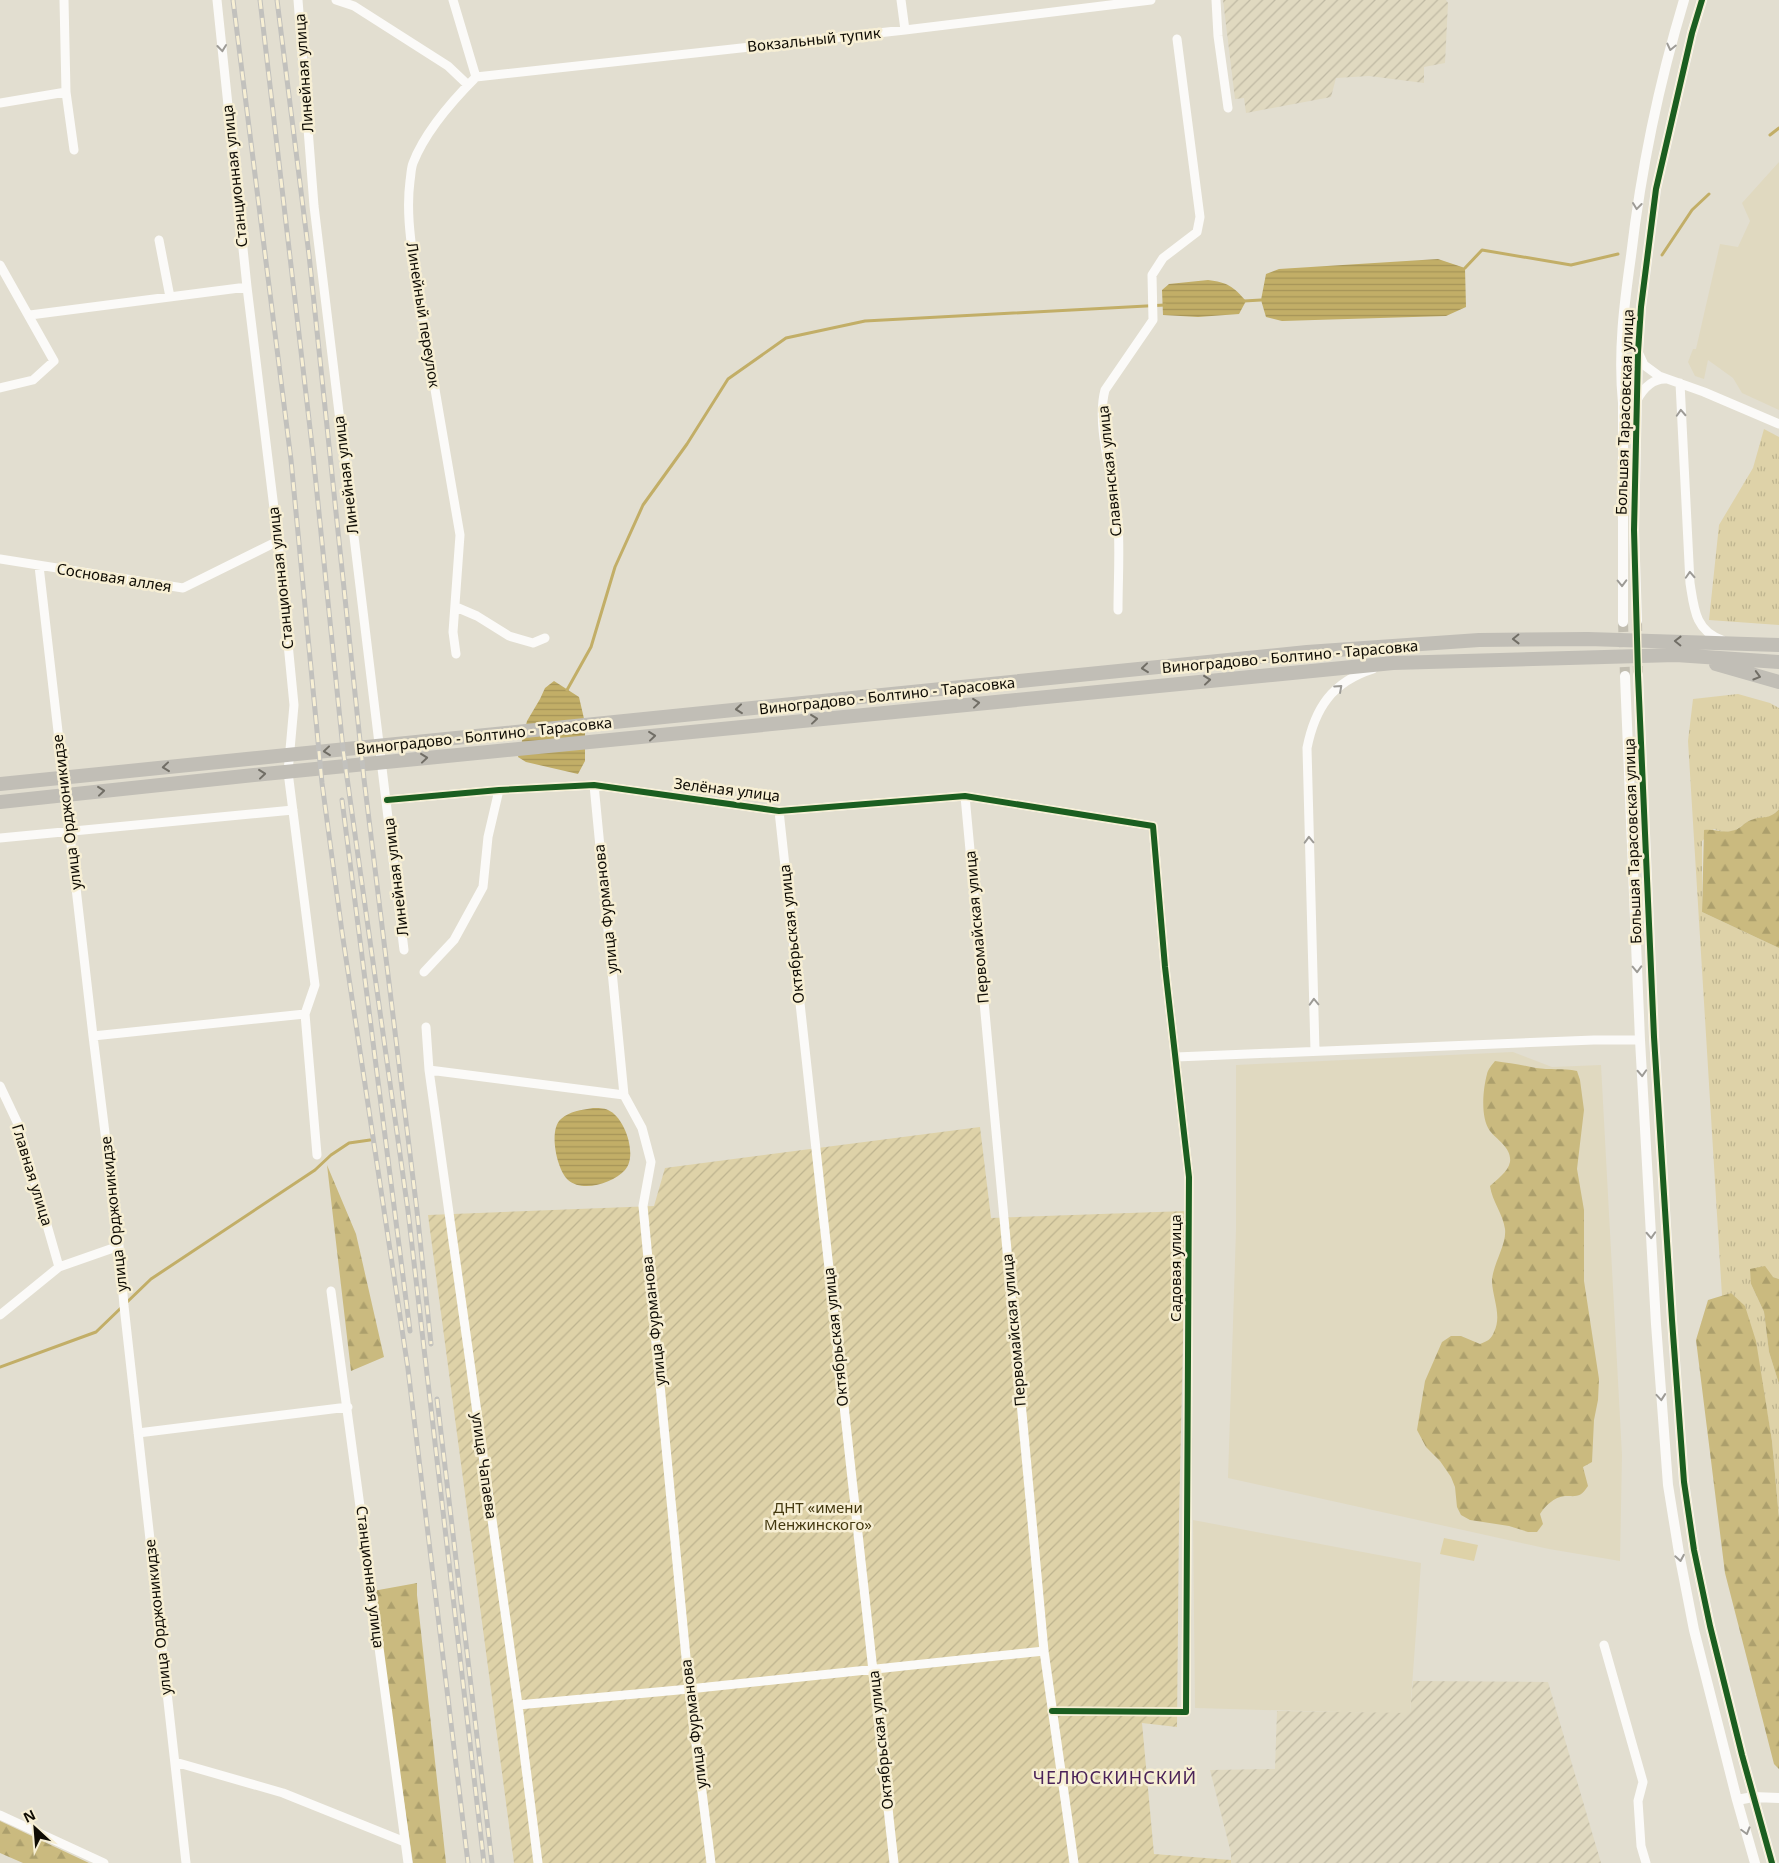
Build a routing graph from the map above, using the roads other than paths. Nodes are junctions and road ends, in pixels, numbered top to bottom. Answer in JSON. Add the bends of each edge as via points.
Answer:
{"nodes":[{"id":1,"x":64,"y":0,"type":"edge"},
{"id":2,"x":217,"y":0,"type":"edge"},
{"id":3,"x":298,"y":0,"type":"edge"},
{"id":4,"x":336,"y":0,"type":"edge"},
{"id":5,"x":453,"y":0,"type":"edge"},
{"id":6,"x":901,"y":0,"type":"edge"},
{"id":7,"x":1151,"y":0,"type":"edge"},
{"id":8,"x":1216,"y":0,"type":"edge"},
{"id":9,"x":1684,"y":0,"type":"edge"},
{"id":10,"x":1702,"y":0,"type":"edge"},
{"id":11,"x":905,"y":30,"type":"junction"},
{"id":12,"x":1177,"y":39,"type":"dead end"},
{"id":13,"x":476,"y":77,"type":"junction"},
{"id":14,"x":468,"y":85,"type":"junction"},
{"id":15,"x":66,"y":92,"type":"junction"},
{"id":16,"x":0,"y":103,"type":"edge"},
{"id":17,"x":1228,"y":108,"type":"dead end"},
{"id":18,"x":74,"y":150,"type":"dead end"},
{"id":19,"x":159,"y":240,"type":"dead end"},
{"id":20,"x":0,"y":265,"type":"edge"},
{"id":21,"x":247,"y":287,"type":"junction"},
{"id":22,"x":170,"y":297,"type":"junction"},
{"id":23,"x":30,"y":315,"type":"junction"},
{"id":24,"x":1638,"y":352,"type":"junction"},
{"id":25,"x":1667,"y":379,"type":"junction"},
{"id":26,"x":1680,"y":383,"type":"junction"},
{"id":27,"x":0,"y":388,"type":"edge"},
{"id":28,"x":1638,"y":400,"type":"junction"},
{"id":29,"x":1779,"y":424,"type":"edge"},
{"id":30,"x":278,"y":541,"type":"junction"},
{"id":31,"x":0,"y":559,"type":"edge"},
{"id":32,"x":39,"y":566,"type":"junction"},
{"id":33,"x":456,"y":607,"type":"junction"},
{"id":34,"x":1118,"y":610,"type":"dead end"},
{"id":35,"x":1637,"y":621,"type":"tunnel mouth"},
{"id":36,"x":1623,"y":622,"type":"tunnel mouth"},
{"id":37,"x":545,"y":638,"type":"dead end"},
{"id":38,"x":1727,"y":642,"type":"junction"},
{"id":39,"x":1779,"y":643,"type":"edge"},
{"id":40,"x":456,"y":654,"type":"dead end"},
{"id":41,"x":1676,"y":655,"type":"junction"},
{"id":42,"x":1779,"y":662,"type":"edge"},
{"id":43,"x":1393,"y":663,"type":"junction"},
{"id":44,"x":1638,"y":675,"type":"tunnel mouth"},
{"id":45,"x":1625,"y":676,"type":"tunnel mouth"},
{"id":46,"x":1779,"y":682,"type":"edge"},
{"id":47,"x":0,"y":784,"type":"edge"},
{"id":48,"x":594,"y":785,"type":"junction"},
{"id":49,"x":499,"y":790,"type":"junction"},
{"id":50,"x":965,"y":796,"type":"junction"},
{"id":51,"x":387,"y":800,"type":"junction"},
{"id":52,"x":0,"y":802,"type":"edge"},
{"id":53,"x":293,"y":810,"type":"junction"},
{"id":54,"x":779,"y":811,"type":"junction"},
{"id":55,"x":1153,"y":826,"type":"joint"},
{"id":56,"x":70,"y":832,"type":"junction"},
{"id":57,"x":0,"y":838,"type":"edge"},
{"id":58,"x":404,"y":950,"type":"dead end"},
{"id":59,"x":424,"y":972,"type":"dead end"},
{"id":60,"x":305,"y":1014,"type":"junction"},
{"id":61,"x":426,"y":1027,"type":"dead end"},
{"id":62,"x":93,"y":1036,"type":"junction"},
{"id":63,"x":1640,"y":1040,"type":"junction"},
{"id":64,"x":1315,"y":1051,"type":"junction"},
{"id":65,"x":1176,"y":1057,"type":"junction"},
{"id":66,"x":429,"y":1070,"type":"junction"},
{"id":67,"x":0,"y":1086,"type":"edge"},
{"id":68,"x":624,"y":1095,"type":"junction"},
{"id":69,"x":317,"y":1155,"type":"dead end"},
{"id":70,"x":119,"y":1246,"type":"junction"},
{"id":71,"x":59,"y":1267,"type":"junction"},
{"id":72,"x":331,"y":1291,"type":"dead end"},
{"id":73,"x":0,"y":1315,"type":"edge"},
{"id":74,"x":348,"y":1407,"type":"junction"},
{"id":75,"x":138,"y":1433,"type":"junction"},
{"id":76,"x":1604,"y":1645,"type":"dead end"},
{"id":77,"x":1044,"y":1651,"type":"junction"},
{"id":78,"x":873,"y":1668,"type":"junction"},
{"id":79,"x":689,"y":1689,"type":"junction"},
{"id":80,"x":518,"y":1705,"type":"junction"},
{"id":81,"x":1052,"y":1711,"type":"junction"},
{"id":82,"x":175,"y":1762,"type":"junction"},
{"id":83,"x":1753,"y":1797,"type":"junction"},
{"id":84,"x":1779,"y":1798,"type":"edge"},
{"id":85,"x":1737,"y":1800,"type":"junction"},
{"id":86,"x":0,"y":1815,"type":"edge"},
{"id":87,"x":405,"y":1842,"type":"junction"},
{"id":88,"x":104,"y":1863,"type":"edge"},
{"id":89,"x":186,"y":1863,"type":"edge"},
{"id":90,"x":408,"y":1863,"type":"edge"},
{"id":91,"x":538,"y":1863,"type":"edge"},
{"id":92,"x":711,"y":1863,"type":"edge"},
{"id":93,"x":894,"y":1863,"type":"edge"},
{"id":94,"x":1074,"y":1863,"type":"edge"},
{"id":95,"x":1646,"y":1863,"type":"edge"},
{"id":96,"x":1754,"y":1863,"type":"edge"},
{"id":97,"x":1772,"y":1863,"type":"edge"}],
"edges":[{"from":1,"to":15,"type":"street"},
{"from":2,"to":21,"type":"street","name":"Станционная улица","one_way":true},
{"from":3,"to":51,"type":"street","name":"Линейная улица","via":[[314,206]]},
{"from":4,"to":14,"type":"street","via":[[354,6],[448,66]]},
{"from":5,"to":13,"type":"street"},
{"from":6,"to":11,"type":"street"},
{"from":7,"to":11,"type":"street","name":"Вокзальный тупик"},
{"from":8,"to":17,"type":"street"},
{"from":9,"to":36,"type":"street","name":"Большая Тарасовская улица","one_way":true,"via":[[1639,187],[1623,317],[1620,371],[1623,403]]},
{"from":10,"to":24,"type":"street","name":"Большая Тарасовская улица","via":[[1656,189]]},
{"from":11,"to":13,"type":"street","name":"Вокзальный тупик"},
{"from":12,"to":34,"type":"street","name":"Славянская улица","via":[[1200,217],[1197,232],[1163,258],[1152,275],[1153,320],[1105,390],[1102,402],[1118,522]]},
{"from":13,"to":14,"type":"street","name":"Линейный переулок"},
{"from":14,"to":33,"type":"street","name":"Линейный переулок","via":[[424,141],[413,164],[408,198],[415,273],[460,535]]},
{"from":15,"to":16,"type":"street"},
{"from":15,"to":18,"type":"street"},
{"from":19,"to":22,"type":"street"},
{"from":20,"to":23,"type":"street"},
{"from":21,"to":22,"type":"street"},
{"from":21,"to":30,"type":"street","name":"Станционная улица"},
{"from":22,"to":23,"type":"street"},
{"from":23,"to":27,"type":"street","via":[[54,360],[33,380]]},
{"from":24,"to":25,"type":"street","via":[[1649,370]]},
{"from":24,"to":28,"type":"street","name":"Большая Тарасовская улица"},
{"from":25,"to":26,"type":"street"},
{"from":25,"to":28,"type":"street","via":[[1649,384]]},
{"from":26,"to":29,"type":"street"},
{"from":38,"to":26,"type":"street","one_way":true,"via":[[1714,638],[1701,627],[1690,583]]},
{"from":28,"to":35,"type":"street","name":"Большая Тарасовская улица","via":[[1634,530]]},
{"from":30,"to":32,"type":"street","name":"Сосновая аллея","via":[[183,588]]},
{"from":30,"to":53,"type":"street","name":"Станционная улица","via":[[294,705],[288,772]]},
{"from":31,"to":32,"type":"street","name":"Сосновая аллея"},
{"from":32,"to":56,"type":"street","name":"улица Орджоникидзе"},
{"from":33,"to":37,"type":"street","via":[[509,636],[533,643]]},
{"from":33,"to":40,"type":"street","name":"Линейный переулок","via":[[453,632]]},
{"from":38,"to":39,"type":"main road","name":"Виноградово - Болтино - Тарасовка"},
{"from":38,"to":47,"type":"main road","name":"Виноградово - Болтино - Тарасовка","one_way":true,"via":[[1469,640],[1307,652]]},
{"from":41,"to":42,"type":"main road","name":"Виноградово - Болтино - Тарасовка"},
{"from":41,"to":43,"type":"main road","name":"Виноградово - Болтино - Тарасовка"},
{"from":41,"to":46,"type":"main road","one_way":true},
{"from":52,"to":43,"type":"main road","name":"Виноградово - Болтино - Тарасовка","one_way":true},
{"from":64,"to":43,"type":"street","one_way":true,"via":[[1307,748],[1311,726],[1326,700],[1344,683]]},
{"from":44,"to":83,"type":"street","name":"Большая Тарасовская улица","via":[[1653,1006],[1684,1482],[1708,1616]]},
{"from":45,"to":63,"type":"street","name":"Большая Тарасовская улица","one_way":true},
{"from":48,"to":49,"type":"street","name":"Зелёная улица"},
{"from":48,"to":54,"type":"street","name":"Зелёная улица"},
{"from":48,"to":68,"type":"street","name":"улица Фурманова"},
{"from":49,"to":51,"type":"street","name":"Зелёная улица"},
{"from":49,"to":59,"type":"street","via":[[488,836],[483,887],[454,940]]},
{"from":50,"to":54,"type":"street","name":"Зелёная улица"},
{"from":50,"to":55,"type":"street","name":"Зелёная улица"},
{"from":50,"to":77,"type":"street","name":"Первомайская улица"},
{"from":51,"to":58,"type":"street","name":"Линейная улица"},
{"from":53,"to":56,"type":"street"},
{"from":53,"to":60,"type":"street","name":"Станционная улица","via":[[316,985]]},
{"from":54,"to":78,"type":"street","name":"Октябрьская улица"},
{"from":55,"to":65,"type":"street","name":"Садовая улица"},
{"from":56,"to":57,"type":"street"},
{"from":56,"to":62,"type":"street","name":"улица Орджоникидзе"},
{"from":60,"to":62,"type":"street"},
{"from":60,"to":69,"type":"street","name":"Станционная улица"},
{"from":61,"to":66,"type":"street"},
{"from":62,"to":70,"type":"street","name":"улица Орджоникидзе"},
{"from":63,"to":64,"type":"street"},
{"from":63,"to":85,"type":"street","name":"Большая Тарасовская улица","one_way":true,"via":[[1668,1485],[1694,1630]]},
{"from":64,"to":65,"type":"street"},
{"from":65,"to":81,"type":"street","name":"Садовая улица","via":[[1188,1177],[1186,1712]]},
{"from":66,"to":68,"type":"street"},
{"from":66,"to":80,"type":"street","name":"улица Чапаева"},
{"from":67,"to":71,"type":"street","name":"Главная улица","via":[[18,1124]]},
{"from":68,"to":79,"type":"street","name":"улица Фурманова","via":[[642,1128],[651,1162],[642,1206]]},
{"from":70,"to":71,"type":"street"},
{"from":70,"to":75,"type":"street","name":"улица Орджоникидзе"},
{"from":71,"to":73,"type":"street"},
{"from":72,"to":74,"type":"street","name":"Станционная улица"},
{"from":74,"to":75,"type":"street"},
{"from":74,"to":87,"type":"street","name":"Станционная улица"},
{"from":75,"to":82,"type":"street","name":"улица Орджоникидзе"},
{"from":76,"to":95,"type":"street","via":[[1643,1782],[1638,1801],[1641,1846]]},
{"from":77,"to":78,"type":"street"},
{"from":77,"to":81,"type":"street","name":"Первомайская улица"},
{"from":78,"to":79,"type":"street"},
{"from":78,"to":93,"type":"street","name":"Октябрьская улица"},
{"from":79,"to":80,"type":"street"},
{"from":79,"to":92,"type":"street","name":"улица Фурманова"},
{"from":80,"to":91,"type":"street","name":"улица Чапаева"},
{"from":81,"to":94,"type":"street","name":"Первомайская улица"},
{"from":82,"to":87,"type":"street","via":[[283,1793]]},
{"from":82,"to":89,"type":"street","name":"улица Орджоникидзе"},
{"from":83,"to":84,"type":"street"},
{"from":83,"to":85,"type":"street"},
{"from":83,"to":97,"type":"street","name":"Большая Тарасовская улица"},
{"from":85,"to":96,"type":"street","name":"Большая Тарасовская улица","one_way":true},
{"from":86,"to":88,"type":"street"},
{"from":87,"to":90,"type":"street","name":"Станционная улица"}]}
